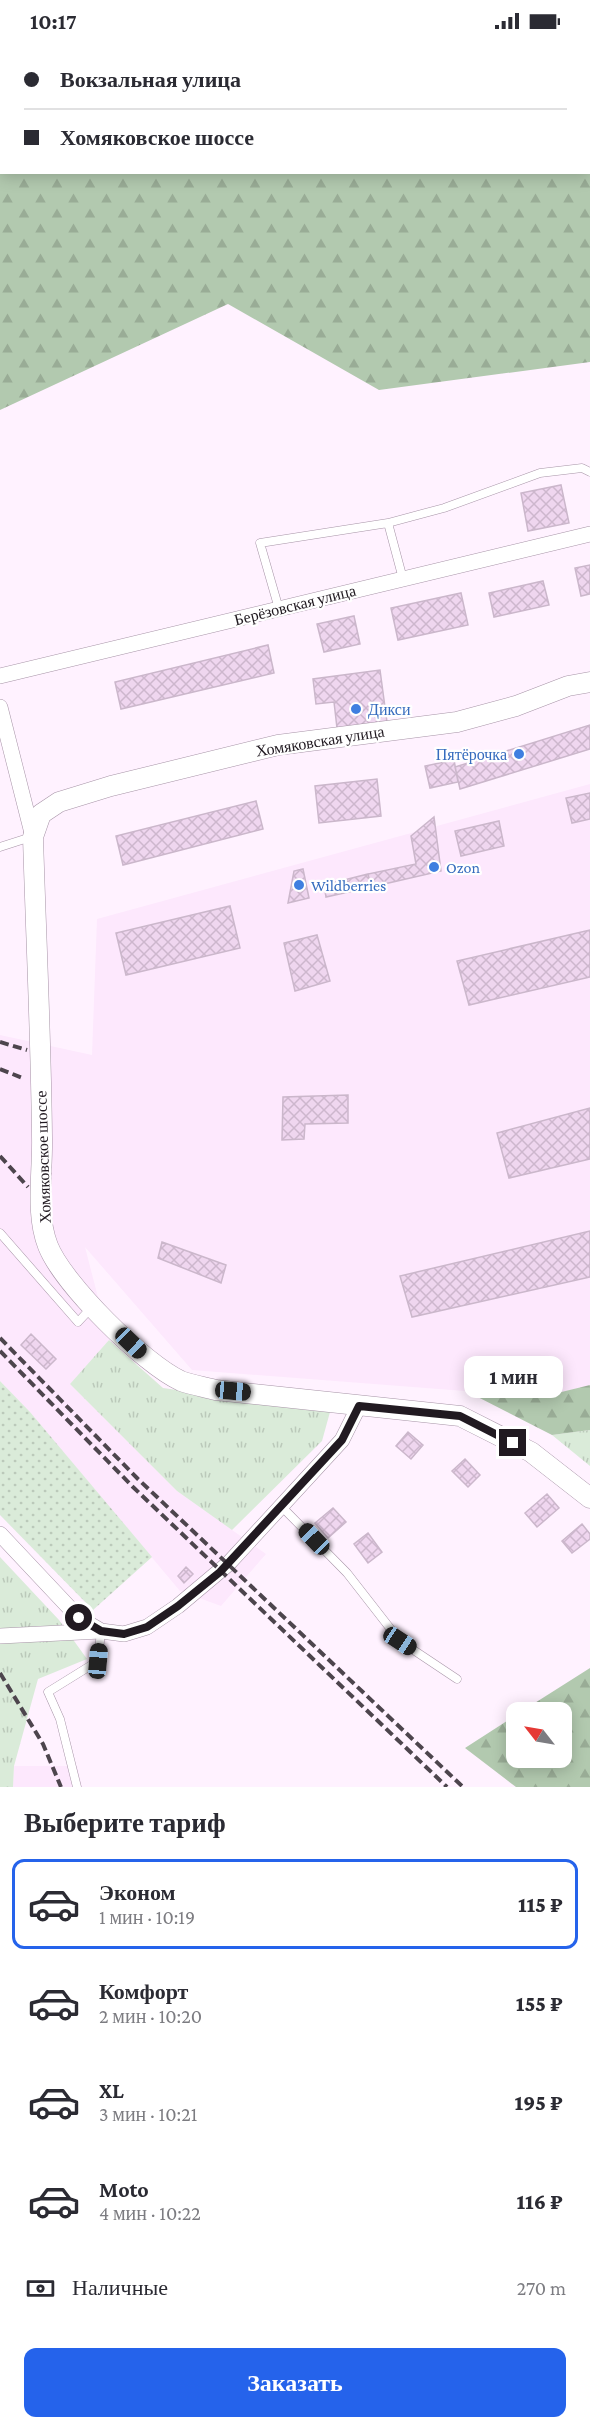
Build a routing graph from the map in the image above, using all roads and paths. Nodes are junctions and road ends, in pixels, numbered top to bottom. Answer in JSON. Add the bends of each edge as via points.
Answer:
{"nodes":[{"id":1,"x":590,"y":472,"type":"edge"},
{"id":2,"x":388,"y":523,"type":"junction"},
{"id":3,"x":590,"y":534,"type":"edge"},
{"id":4,"x":403,"y":579,"type":"junction"},
{"id":5,"x":279,"y":609,"type":"junction"},
{"id":6,"x":0,"y":676,"type":"edge"},
{"id":7,"x":590,"y":682,"type":"edge"},
{"id":8,"x":0,"y":708,"type":"edge"},
{"id":9,"x":33,"y":837,"type":"junction"},
{"id":10,"x":0,"y":848,"type":"edge"},
{"id":11,"x":0,"y":1233,"type":"edge"},
{"id":12,"x":93,"y":1305,"type":"junction"},
{"id":13,"x":359,"y":1406,"type":"junction"},
{"id":14,"x":590,"y":1498,"type":"edge"},
{"id":15,"x":281,"y":1506,"type":"junction"},
{"id":16,"x":0,"y":1534,"type":"edge"},
{"id":17,"x":101,"y":1631,"type":"junction"},
{"id":18,"x":0,"y":1635,"type":"edge"},
{"id":19,"x":457,"y":1679,"type":"dead end"},
{"id":20,"x":77,"y":1787,"type":"edge"}],
"edges":[{"from":1,"to":2,"type":"lane","via":[[582,468],[540,472],[444,508]]},
{"from":2,"to":4,"type":"lane"},
{"from":2,"to":5,"type":"lane","via":[[260,543]]},
{"from":3,"to":4,"type":"street","name":"Берёзовская улица"},
{"from":4,"to":5,"type":"street","name":"Берёзовская улица"},
{"from":5,"to":6,"type":"street","name":"Берёзовская улица"},
{"from":7,"to":9,"type":"street","name":"Хомяковская улица","via":[[457,722],[278,745],[111,786],[59,802],[41,814]]},
{"from":8,"to":9,"type":"street"},
{"from":9,"to":10,"type":"lane"},
{"from":9,"to":12,"type":"street","name":"Хомяковское шоссе","via":[[42,1221],[48,1246],[63,1273]]},
{"from":11,"to":12,"type":"lane","via":[[78,1322]]},
{"from":12,"to":13,"type":"street","name":"Хомяковское шоссе","via":[[145,1356],[181,1381],[216,1390]]},
{"from":13,"to":14,"type":"street","name":"Хомяковское шоссе","via":[[460,1416],[531,1452]]},
{"from":13,"to":15,"type":"street","via":[[342,1440]]},
{"from":15,"to":17,"type":"street","via":[[220,1572],[178,1606],[147,1627],[124,1634]]},
{"from":15,"to":19,"type":"lane","via":[[347,1573],[400,1641]]},
{"from":16,"to":17,"type":"street","via":[[79,1618]]},
{"from":17,"to":18,"type":"street"},
{"from":17,"to":20,"type":"lane","via":[[98,1661],[48,1692],[60,1719]]}]}
